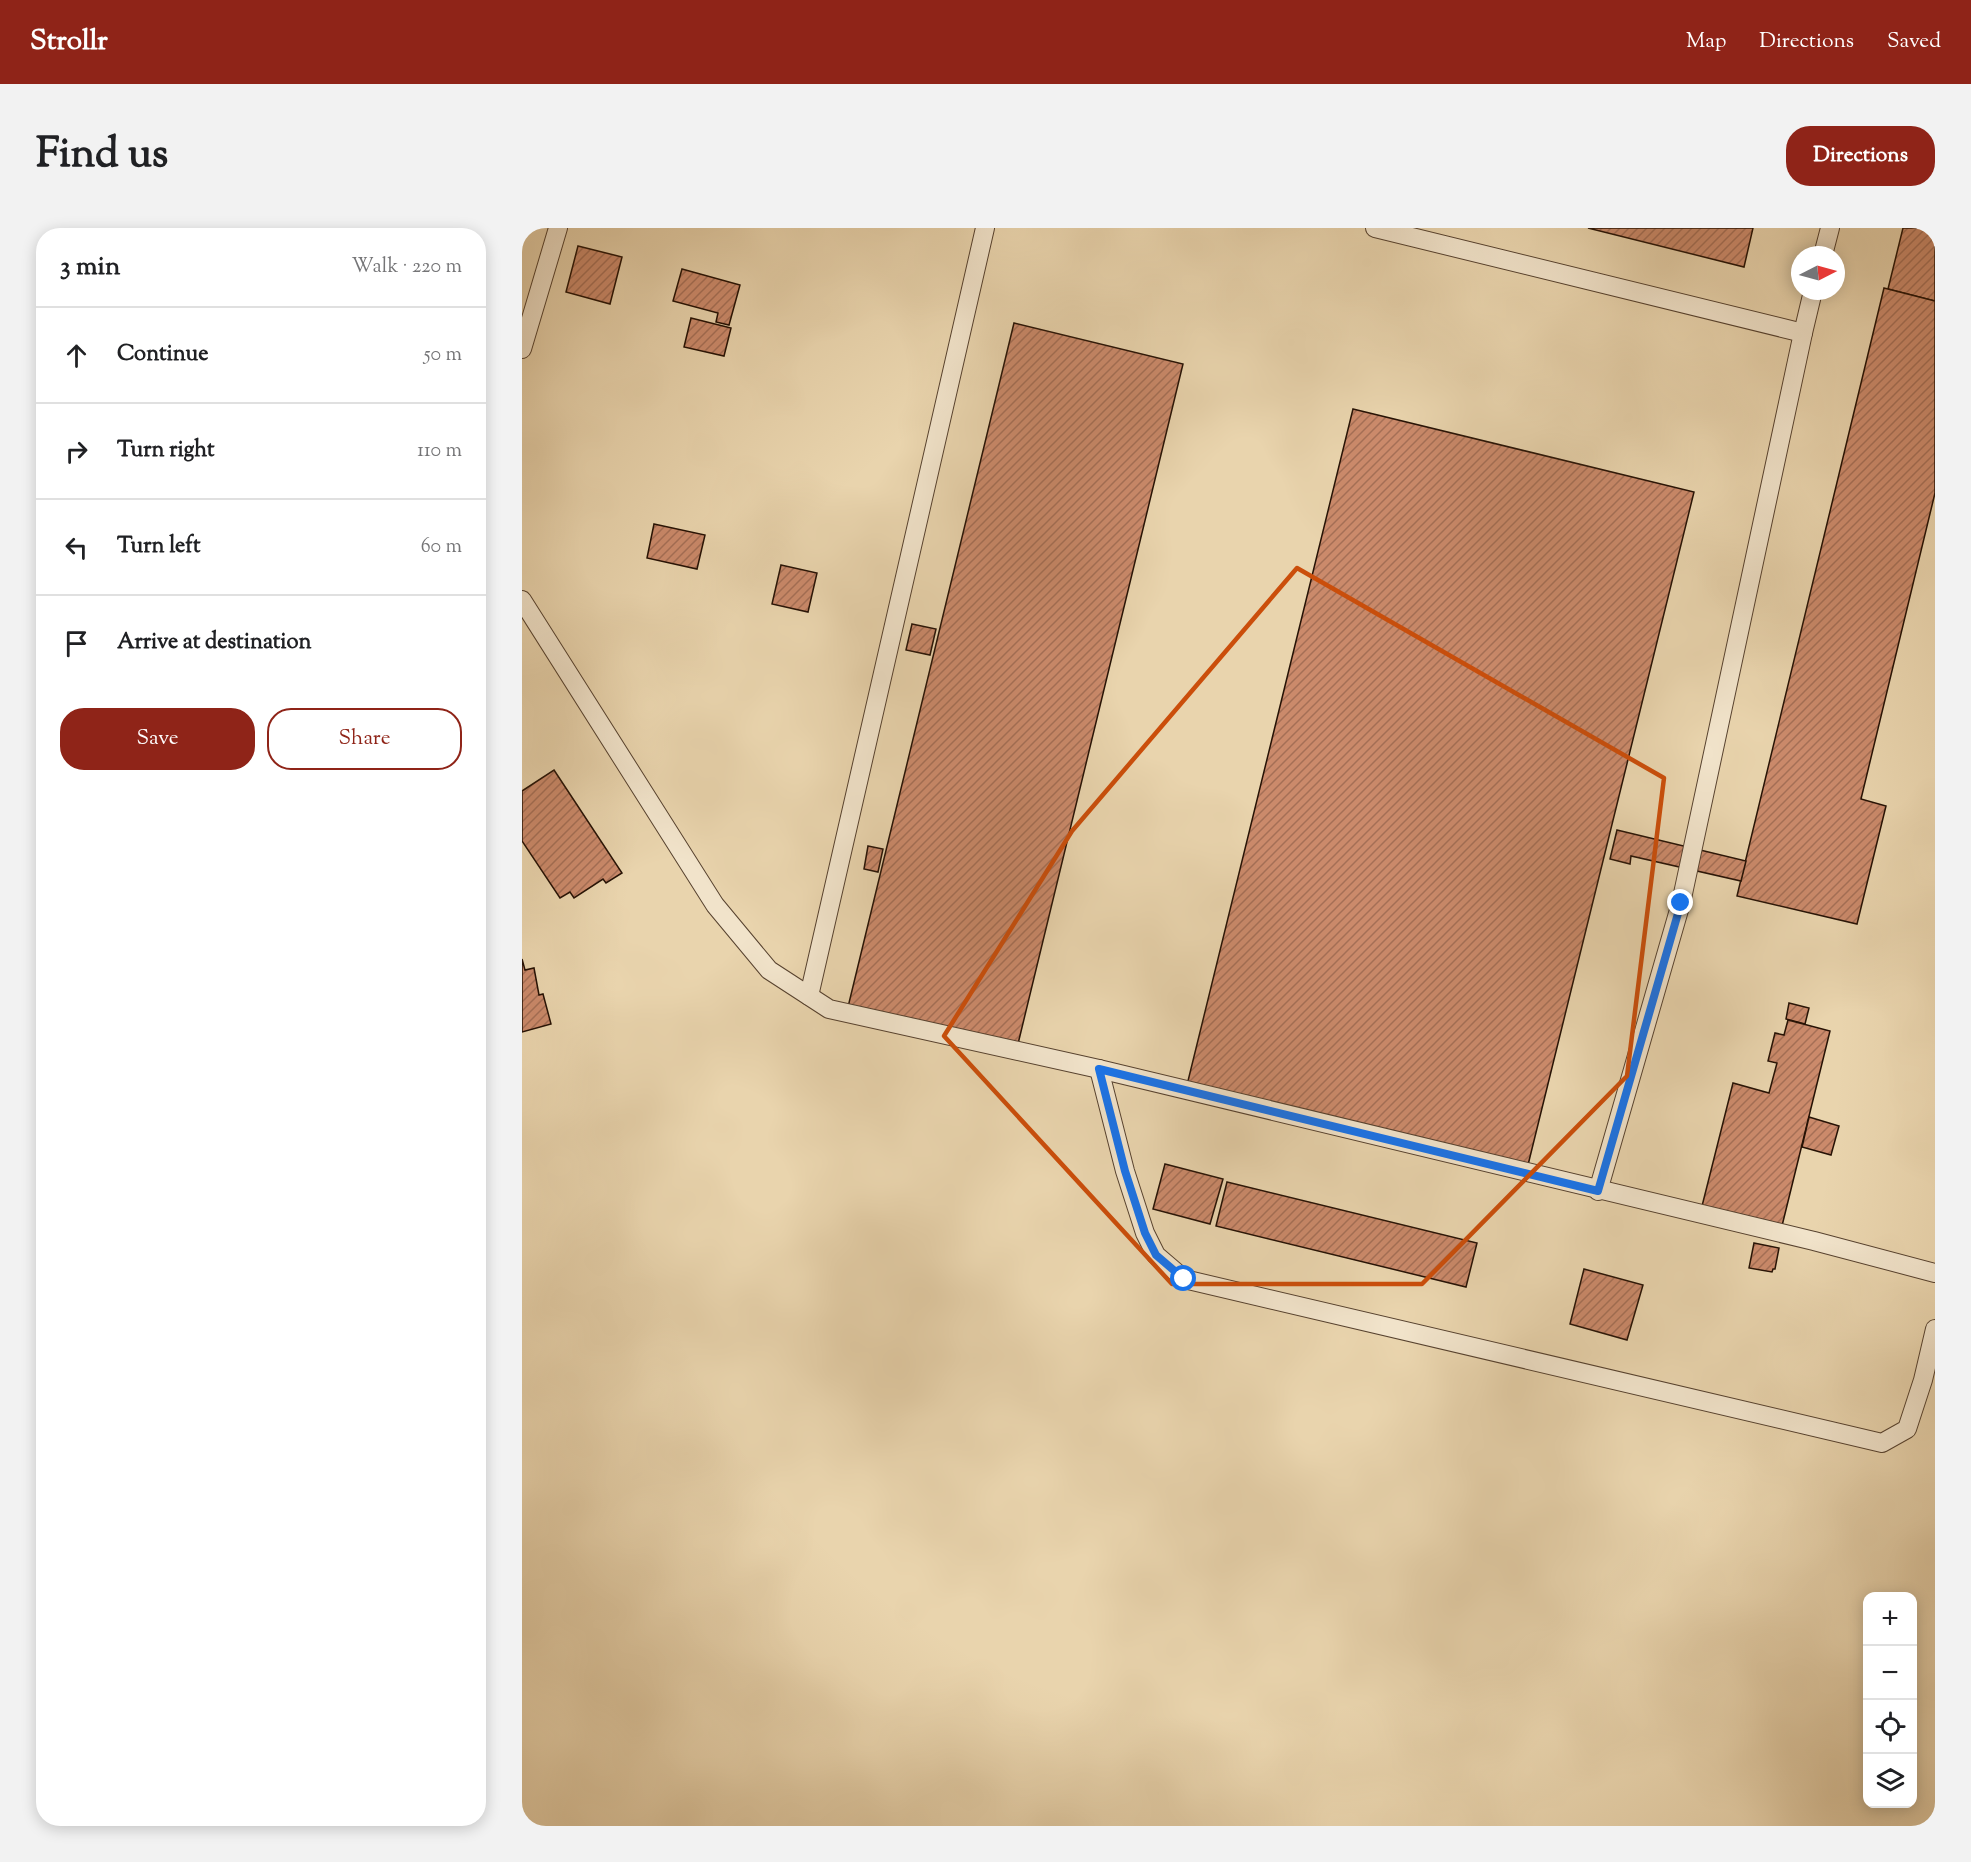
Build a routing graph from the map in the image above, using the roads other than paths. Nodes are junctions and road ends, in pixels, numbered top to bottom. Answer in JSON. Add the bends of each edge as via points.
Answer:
{"nodes":[{"id":1,"x":558,"y":228,"type":"edge"},
{"id":2,"x":986,"y":228,"type":"edge"},
{"id":3,"x":1375,"y":228,"type":"edge"},
{"id":4,"x":1830,"y":228,"type":"edge"},
{"id":5,"x":1825,"y":246,"type":"edge"},
{"id":6,"x":1812,"y":300,"type":"edge"},
{"id":7,"x":1803,"y":333,"type":"junction"},
{"id":8,"x":522,"y":349,"type":"edge"},
{"id":9,"x":522,"y":600,"type":"edge"},
{"id":10,"x":809,"y":996,"type":"junction"},
{"id":11,"x":1099,"y":1069,"type":"junction"},
{"id":12,"x":1598,"y":1191,"type":"junction"},
{"id":13,"x":1935,"y":1273,"type":"edge"},
{"id":14,"x":1935,"y":1329,"type":"edge"}],
"edges":[{"from":1,"to":8,"type":"lane"},
{"from":2,"to":10,"type":"lane"},
{"from":3,"to":7,"type":"lane"},
{"from":4,"to":5,"type":"lane"},
{"from":6,"to":7,"type":"lane"},
{"from":7,"to":12,"type":"lane","via":[[1681,903]]},
{"from":9,"to":10,"type":"lane","via":[[715,905],[769,970]]},
{"from":10,"to":11,"type":"lane","via":[[828,1009]]},
{"from":11,"to":12,"type":"lane"},
{"from":11,"to":14,"type":"lane","via":[[1145,1233],[1156,1255],[1184,1279],[1882,1443],[1907,1429]]},
{"from":12,"to":13,"type":"lane"}]}
